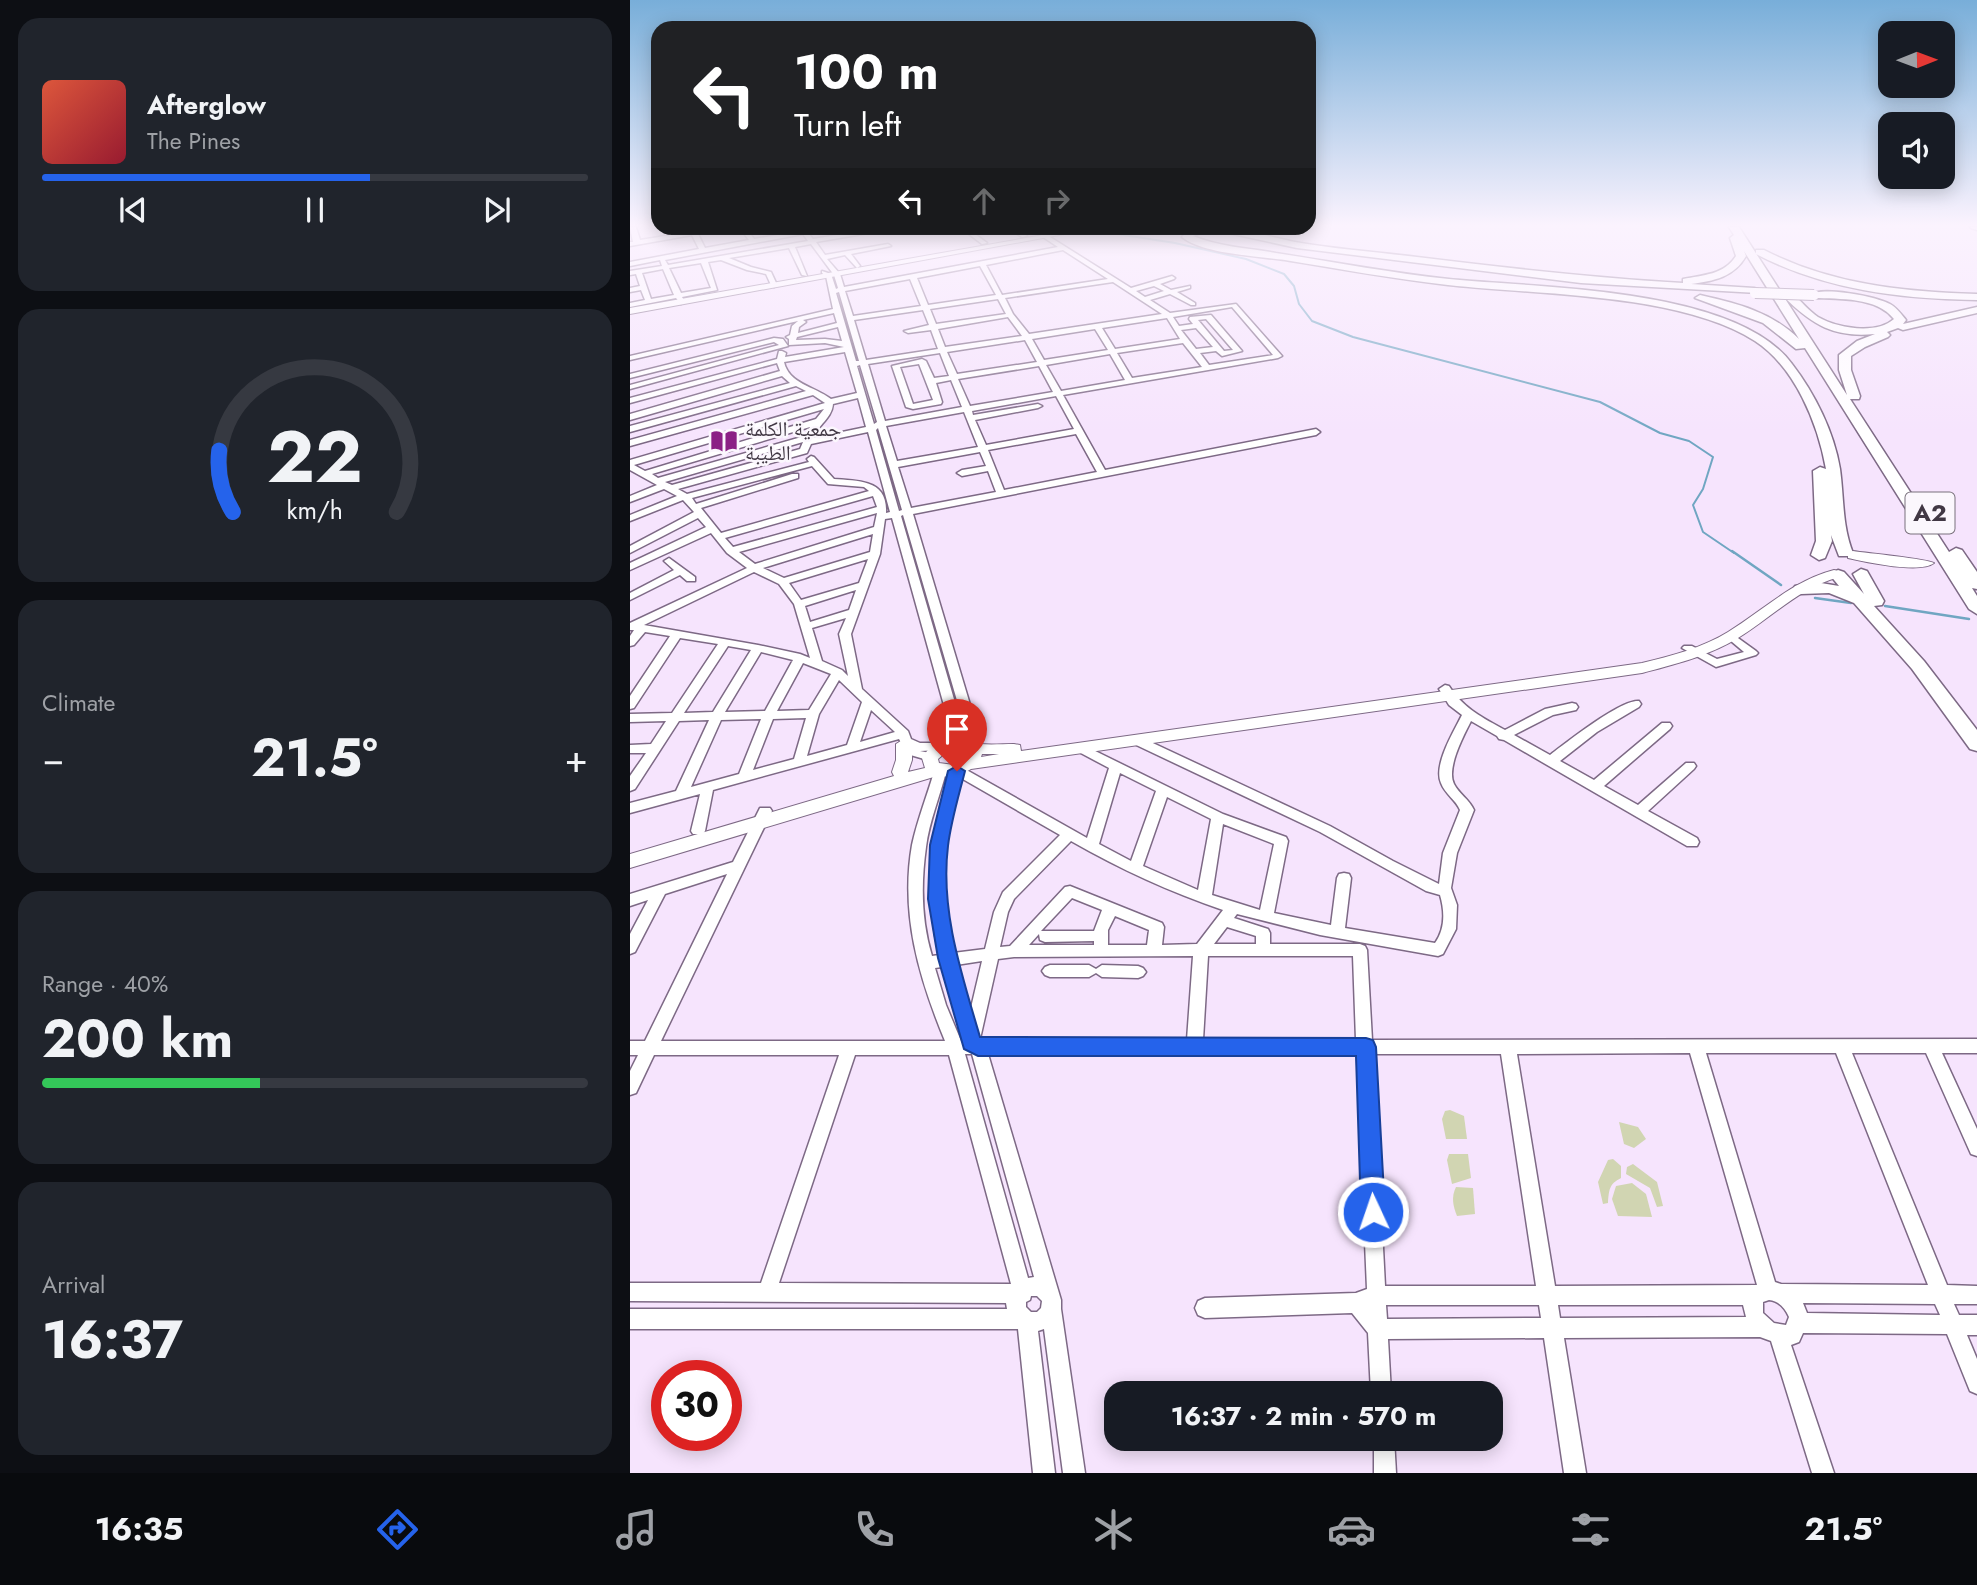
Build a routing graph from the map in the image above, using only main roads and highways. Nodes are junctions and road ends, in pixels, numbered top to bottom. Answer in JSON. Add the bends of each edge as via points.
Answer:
{"nodes":[{"id":1,"x":698,"y":296,"type":"edge"},
{"id":2,"x":1557,"y":296,"type":"edge"},
{"id":3,"x":1593,"y":296,"type":"edge"},
{"id":4,"x":1685,"y":296,"type":"edge"},
{"id":5,"x":1779,"y":296,"type":"edge"},
{"id":6,"x":1789,"y":296,"type":"joint"},
{"id":7,"x":1827,"y":296,"type":"edge"},
{"id":8,"x":1852,"y":296,"type":"edge"},
{"id":9,"x":1921,"y":296,"type":"edge"},
{"id":10,"x":1933,"y":296,"type":"joint"},
{"id":11,"x":1977,"y":297,"type":"edge"},
{"id":12,"x":630,"y":308,"type":"edge"},
{"id":13,"x":1977,"y":310,"type":"edge"},
{"id":14,"x":1903,"y":327,"type":"junction"},
{"id":15,"x":1828,"y":376,"type":"junction"},
{"id":16,"x":1854,"y":396,"type":"junction"},
{"id":17,"x":1849,"y":554,"type":"junction"},
{"id":18,"x":1818,"y":559,"type":"junction"},
{"id":19,"x":1895,"y":562,"type":"junction"},
{"id":20,"x":1927,"y":564,"type":"dead end"},
{"id":21,"x":1862,"y":572,"type":"junction"},
{"id":22,"x":1836,"y":574,"type":"junction"},
{"id":23,"x":1977,"y":584,"type":"edge"},
{"id":24,"x":1801,"y":589,"type":"junction"},
{"id":25,"x":1867,"y":606,"type":"junction"},
{"id":26,"x":1977,"y":609,"type":"edge"},
{"id":27,"x":1693,"y":650,"type":"junction"},
{"id":28,"x":1394,"y":700,"type":"junction"},
{"id":29,"x":1977,"y":723,"type":"edge"},
{"id":30,"x":905,"y":740,"type":"road end"},
{"id":31,"x":1977,"y":744,"type":"edge"},
{"id":32,"x":951,"y":759,"type":"junction"},
{"id":33,"x":900,"y":772,"type":"junction"},
{"id":34,"x":763,"y":817,"type":"junction"},
{"id":35,"x":630,"y":851,"type":"edge"},
{"id":36,"x":630,"y":861,"type":"edge"}],
"edges":[{"from":1,"to":12,"type":"main road"},
{"from":2,"to":18,"type":"highway","via":[[1660,307],[1696,316],[1739,334],[1770,356],[1805,417],[1820,459],[1824,541]]},
{"from":3,"to":17,"type":"highway","via":[[1652,302],[1728,324],[1776,351],[1819,424],[1831,459],[1836,523]]},
{"from":4,"to":15,"type":"highway","via":[[1747,311],[1787,332]]},
{"from":5,"to":15,"type":"highway","number":"A2"},
{"from":6,"to":7,"type":"highway","via":[[1814,319],[1837,327],[1876,331],[1894,327],[1900,320],[1894,311],[1874,302]]},
{"from":6,"to":16,"type":"highway","number":"A2"},
{"from":8,"to":14,"type":"highway","via":[[1893,307],[1904,316]]},
{"from":9,"to":10,"type":"highway"},
{"from":10,"to":11,"type":"highway"},
{"from":13,"to":14,"type":"highway"},
{"from":14,"to":16,"type":"highway","via":[[1845,355]]},
{"from":15,"to":26,"type":"highway","number":"A2"},
{"from":16,"to":23,"type":"highway","number":"A2"},
{"from":17,"to":18,"type":"highway","via":[[1830,551]]},
{"from":17,"to":19,"type":"main road"},
{"from":17,"to":21,"type":"highway","via":[[1863,563]]},
{"from":18,"to":22,"type":"highway"},
{"from":18,"to":27,"type":"main road","via":[[1808,575]]},
{"from":19,"to":20,"type":"main road"},
{"from":19,"to":21,"type":"main road"},
{"from":21,"to":22,"type":"highway"},
{"from":21,"to":29,"type":"highway","via":[[1881,608]]},
{"from":22,"to":24,"type":"main road"},
{"from":22,"to":25,"type":"highway"},
{"from":24,"to":25,"type":"highway","via":[[1840,591]]},
{"from":24,"to":27,"type":"main road","via":[[1731,636]]},
{"from":25,"to":31,"type":"highway"},
{"from":27,"to":28,"type":"main road","via":[[1642,668]]},
{"from":28,"to":32,"type":"main road"},
{"from":28,"to":32,"type":"main road","via":[[1081,748]]},
{"from":30,"to":33,"type":"main road"},
{"from":32,"to":33,"type":"main road"},
{"from":32,"to":34,"type":"main road"},
{"from":33,"to":34,"type":"main road"},
{"from":34,"to":35,"type":"main road"},
{"from":34,"to":36,"type":"main road"}]}
